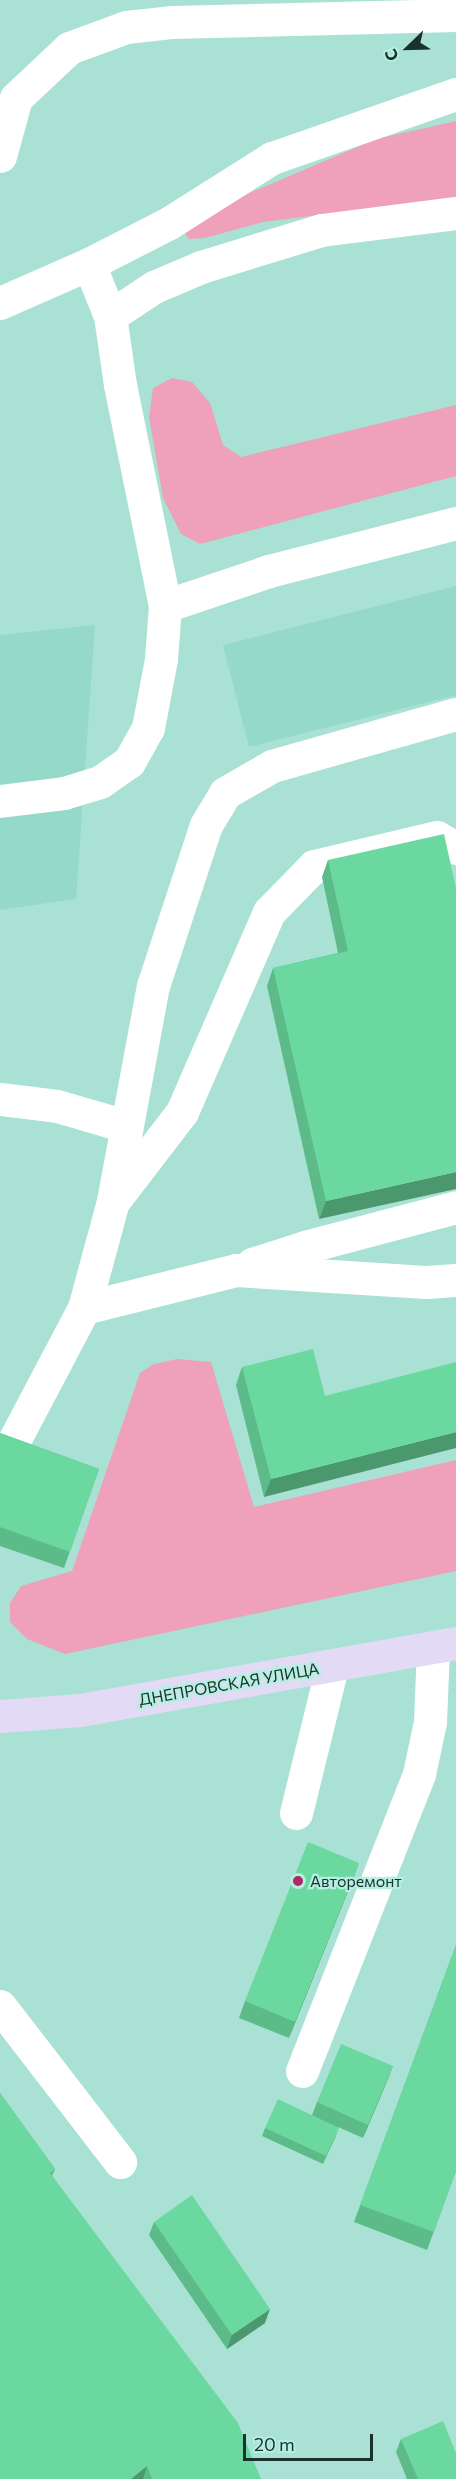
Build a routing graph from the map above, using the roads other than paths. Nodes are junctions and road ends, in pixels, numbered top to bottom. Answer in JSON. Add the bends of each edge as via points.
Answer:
{"nodes":[{"id":1,"x":456,"y":15,"type":"edge"},
{"id":2,"x":456,"y":94,"type":"edge"},
{"id":3,"x":0,"y":156,"type":"edge"},
{"id":4,"x":456,"y":213,"type":"edge"},
{"id":5,"x":89,"y":264,"type":"junction"},
{"id":6,"x":0,"y":303,"type":"edge"},
{"id":7,"x":110,"y":316,"type":"junction"},
{"id":8,"x":456,"y":523,"type":"edge"},
{"id":9,"x":165,"y":606,"type":"junction"},
{"id":10,"x":456,"y":714,"type":"edge"},
{"id":11,"x":0,"y":801,"type":"edge"},
{"id":12,"x":456,"y":848,"type":"edge"},
{"id":13,"x":0,"y":1099,"type":"edge"},
{"id":14,"x":126,"y":1126,"type":"junction"},
{"id":15,"x":113,"y":1201,"type":"junction"},
{"id":16,"x":456,"y":1207,"type":"edge"},
{"id":17,"x":236,"y":1269,"type":"junction"},
{"id":18,"x":456,"y":1280,"type":"edge"},
{"id":19,"x":84,"y":1308,"type":"junction"},
{"id":20,"x":7,"y":1454,"type":"edge"},
{"id":21,"x":445,"y":1645,"type":"edge"},
{"id":22,"x":332,"y":1666,"type":"junction"},
{"id":23,"x":0,"y":1716,"type":"edge"},
{"id":24,"x":296,"y":1813,"type":"dead end"},
{"id":25,"x":0,"y":2006,"type":"edge"},
{"id":26,"x":302,"y":2071,"type":"dead end"},
{"id":27,"x":120,"y":2162,"type":"dead end"}],
"edges":[{"from":1,"to":3,"type":"lane","via":[[171,22],[126,27],[69,48],[16,98]]},
{"from":2,"to":5,"type":"lane","via":[[272,158],[130,246]]},
{"from":4,"to":7,"type":"lane","via":[[321,230],[201,267],[154,286]]},
{"from":5,"to":6,"type":"lane"},
{"from":5,"to":7,"type":"lane"},
{"from":7,"to":9,"type":"lane","via":[[120,385]]},
{"from":8,"to":9,"type":"lane","via":[[269,572]]},
{"from":9,"to":11,"type":"lane","via":[[161,659],[148,728],[129,762],[100,782],[64,793]]},
{"from":10,"to":14,"type":"lane","via":[[272,766],[225,793],[206,825],[153,986]]},
{"from":12,"to":15,"type":"lane","via":[[437,837],[314,866],[269,912],[182,1113]]},
{"from":13,"to":14,"type":"lane","via":[[57,1106]]},
{"from":14,"to":15,"type":"lane"},
{"from":15,"to":19,"type":"lane"},
{"from":16,"to":17,"type":"lane"},
{"from":17,"to":18,"type":"lane","via":[[426,1282]]},
{"from":17,"to":19,"type":"lane"},
{"from":19,"to":20,"type":"lane"},
{"from":21,"to":22,"type":"main road","name":"ДНЕПРОВСКАЯ УЛИЦА"},
{"from":21,"to":26,"type":"lane","via":[[419,1774]]},
{"from":22,"to":23,"type":"main road","name":"ДНЕПРОВСКАЯ УЛИЦА","via":[[80,1710]]},
{"from":22,"to":24,"type":"lane"},
{"from":25,"to":27,"type":"lane"}]}
